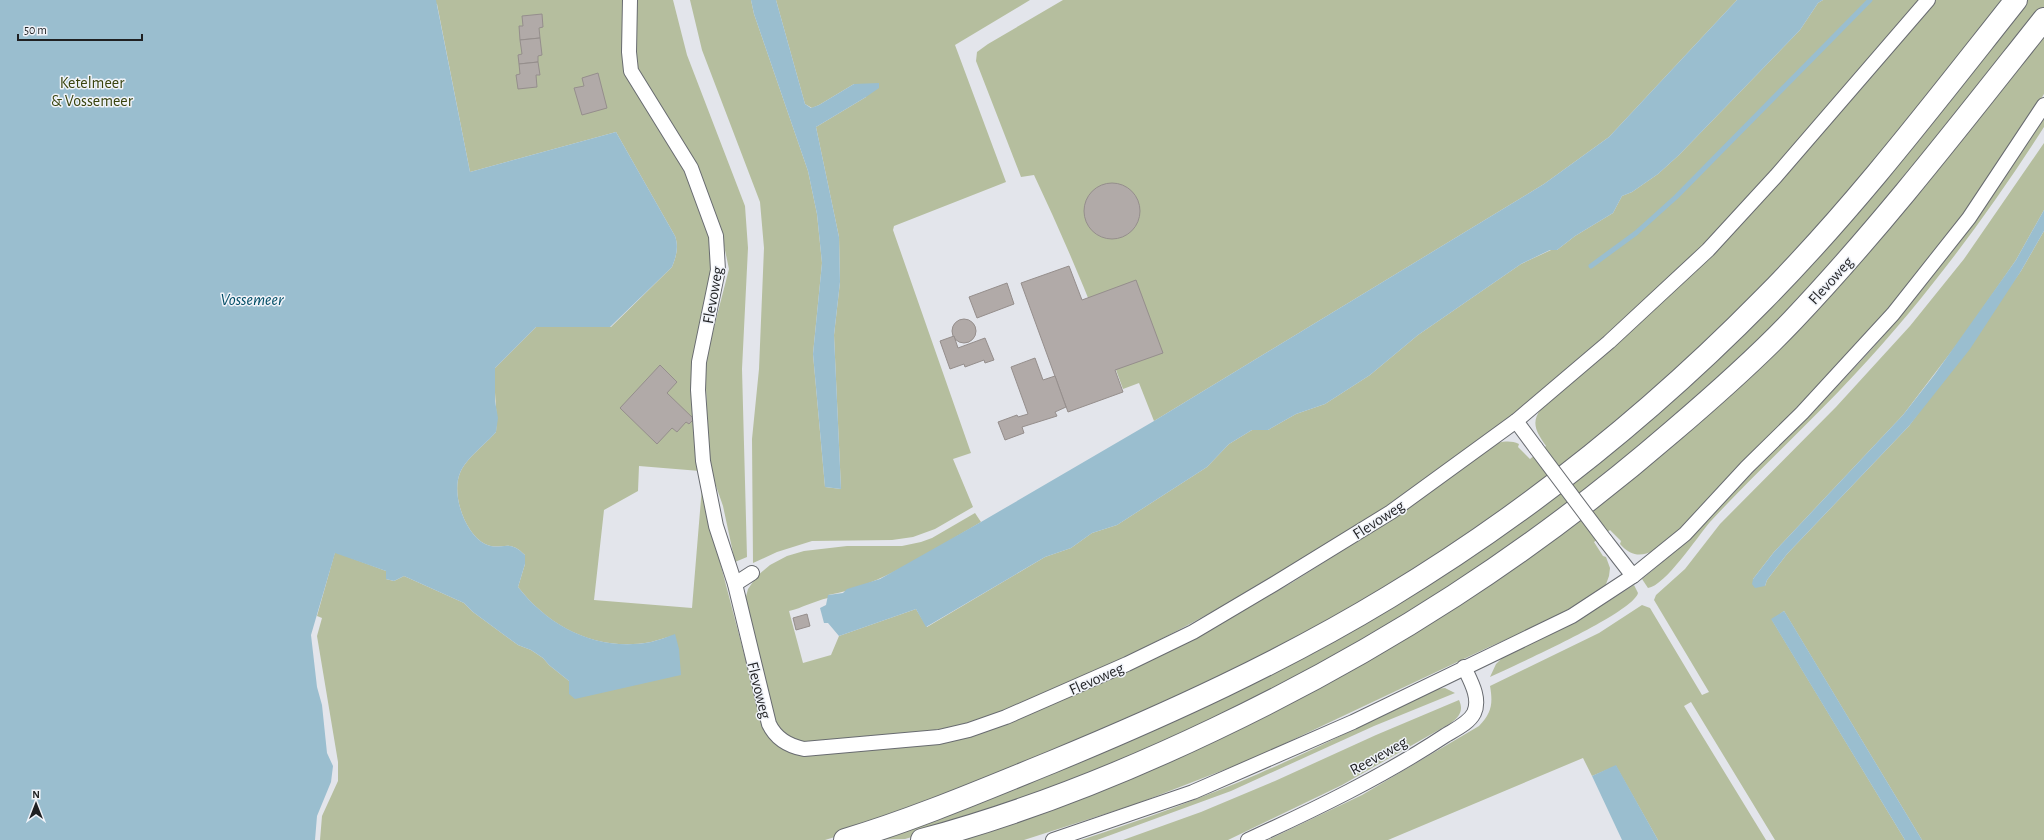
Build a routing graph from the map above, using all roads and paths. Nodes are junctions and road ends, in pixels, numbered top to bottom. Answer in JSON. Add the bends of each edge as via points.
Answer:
{"nodes":[{"id":1,"x":630,"y":0,"type":"edge"},
{"id":2,"x":1928,"y":0,"type":"edge"},
{"id":3,"x":2016,"y":0,"type":"edge"},
{"id":4,"x":2044,"y":19,"type":"edge"},
{"id":5,"x":2044,"y":105,"type":"edge"},
{"id":6,"x":1516,"y":421,"type":"junction"},
{"id":7,"x":752,"y":573,"type":"dead end"},
{"id":8,"x":1633,"y":576,"type":"junction"},
{"id":9,"x":735,"y":584,"type":"junction"},
{"id":10,"x":1464,"y":667,"type":"junction"},
{"id":11,"x":845,"y":840,"type":"edge"},
{"id":12,"x":922,"y":840,"type":"edge"},
{"id":13,"x":1053,"y":840,"type":"edge"},
{"id":14,"x":1248,"y":840,"type":"edge"}],
"edges":[{"from":1,"to":9,"type":"street","name":"Flevoweg","via":[[631,71],[691,168],[716,236],[718,270],[699,362],[698,390],[703,461],[716,526]]},
{"from":2,"to":6,"type":"street","name":"Flevoweg","via":[[1776,176],[1708,250],[1608,342]]},
{"from":3,"to":11,"type":"highway","via":[[1868,186],[1764,299],[1675,385],[1529,504],[1389,597],[1317,638],[1208,694],[974,794]]},
{"from":4,"to":12,"type":"highway","name":"Flevoweg","via":[[1878,226],[1792,321],[1648,453],[1523,550],[1402,630],[1307,684],[1245,715],[1178,747],[1073,791]]},
{"from":5,"to":8,"type":"street","via":[[1969,218],[1893,314],[1807,408],[1747,467],[1685,534]]},
{"from":6,"to":8,"type":"street","bridge":true},
{"from":6,"to":9,"type":"street","name":"Flevoweg","via":[[1391,512],[1193,632],[1042,702],[976,727],[939,736],[804,750],[780,739],[766,718]]},
{"from":7,"to":9,"type":"street"},
{"from":8,"to":10,"type":"street","via":[[1572,616]]},
{"from":10,"to":13,"type":"street","via":[[1353,722],[1200,789]]},
{"from":10,"to":14,"type":"street","name":"Reeveweg","via":[[1475,696],[1476,704],[1472,718],[1386,771]]}]}
